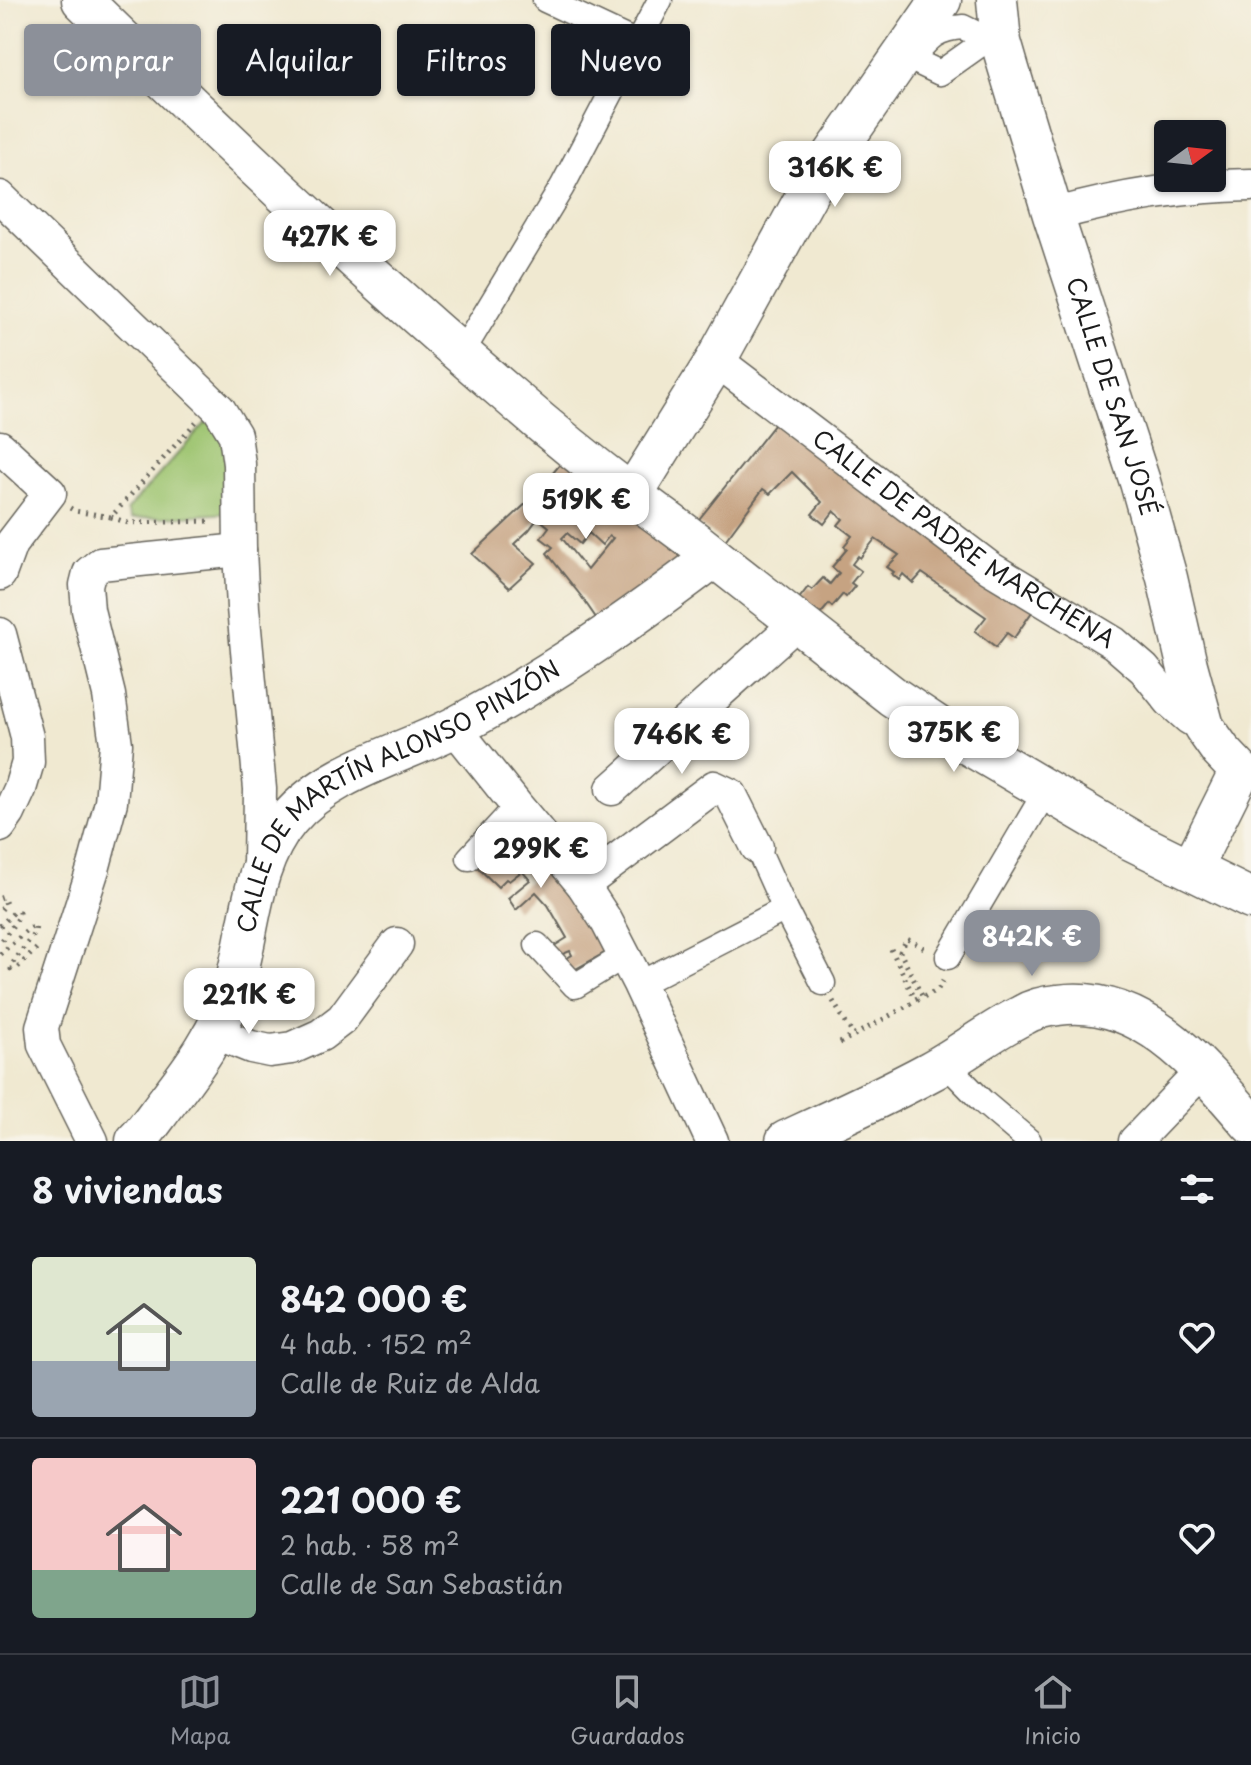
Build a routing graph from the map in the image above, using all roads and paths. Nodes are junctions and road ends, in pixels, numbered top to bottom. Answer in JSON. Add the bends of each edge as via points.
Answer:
{"nodes":[{"id":1,"x":82,"y":0,"type":"edge"},
{"id":2,"x":545,"y":0,"type":"edge"},
{"id":3,"x":660,"y":0,"type":"edge"},
{"id":4,"x":997,"y":0,"type":"edge"},
{"id":5,"x":931,"y":10,"type":"edge"},
{"id":6,"x":596,"y":24,"type":"edge"},
{"id":7,"x":649,"y":24,"type":"edge"},
{"id":8,"x":991,"y":43,"type":"junction"},
{"id":9,"x":611,"y":96,"type":"edge"},
{"id":10,"x":1251,"y":185,"type":"edge"},
{"id":11,"x":0,"y":197,"type":"edge"},
{"id":12,"x":1053,"y":215,"type":"junction"},
{"id":13,"x":461,"y":354,"type":"junction"},
{"id":14,"x":716,"y":360,"type":"junction"},
{"id":15,"x":213,"y":403,"type":"junction"},
{"id":16,"x":0,"y":447,"type":"edge"},
{"id":17,"x":50,"y":493,"type":"junction"},
{"id":18,"x":632,"y":495,"type":"junction"},
{"id":19,"x":111,"y":517,"type":"junction"},
{"id":20,"x":240,"y":535,"type":"junction"},
{"id":21,"x":714,"y":557,"type":"junction"},
{"id":22,"x":0,"y":574,"type":"edge"},
{"id":23,"x":799,"y":621,"type":"junction"},
{"id":24,"x":0,"y":634,"type":"edge"},
{"id":25,"x":6,"y":677,"type":"edge"},
{"id":26,"x":454,"y":727,"type":"junction"},
{"id":27,"x":1204,"y":727,"type":"junction"},
{"id":28,"x":1246,"y":775,"type":"edge"},
{"id":29,"x":612,"y":789,"type":"dead end"},
{"id":30,"x":1046,"y":791,"type":"junction"},
{"id":31,"x":517,"y":806,"type":"junction"},
{"id":32,"x":0,"y":826,"type":"edge"},
{"id":33,"x":757,"y":847,"type":"joint"},
{"id":34,"x":469,"y":858,"type":"dead end"},
{"id":35,"x":1191,"y":869,"type":"junction"},
{"id":36,"x":258,"y":877,"type":"junction"},
{"id":37,"x":583,"y":885,"type":"junction"},
{"id":38,"x":0,"y":898,"type":"edge"},
{"id":39,"x":1251,"y":899,"type":"edge"},
{"id":40,"x":785,"y":909,"type":"junction"},
{"id":41,"x":0,"y":911,"type":"edge"},
{"id":42,"x":0,"y":926,"type":"edge"},
{"id":43,"x":45,"y":941,"type":"dead end"},
{"id":44,"x":0,"y":943,"type":"edge"},
{"id":45,"x":397,"y":944,"type":"dead end"},
{"id":46,"x":537,"y":945,"type":"dead end"},
{"id":47,"x":891,"y":949,"type":"dead end"},
{"id":48,"x":900,"y":952,"type":"dead end"},
{"id":49,"x":0,"y":954,"type":"edge"},
{"id":50,"x":624,"y":956,"type":"junction"},
{"id":51,"x":948,"y":957,"type":"dead end"},
{"id":52,"x":823,"y":983,"type":"joint"},
{"id":53,"x":639,"y":984,"type":"junction"},
{"id":54,"x":927,"y":995,"type":"dead end"},
{"id":55,"x":216,"y":1033,"type":"junction"},
{"id":56,"x":853,"y":1035,"type":"junction"},
{"id":57,"x":840,"y":1043,"type":"dead end"},
{"id":58,"x":945,"y":1063,"type":"junction"},
{"id":59,"x":1203,"y":1070,"type":"junction"},
{"id":60,"x":1251,"y":1124,"type":"edge"},
{"id":61,"x":92,"y":1141,"type":"edge"},
{"id":62,"x":136,"y":1141,"type":"edge"},
{"id":63,"x":712,"y":1141,"type":"edge"},
{"id":64,"x":786,"y":1141,"type":"edge"},
{"id":65,"x":1029,"y":1141,"type":"edge"},
{"id":66,"x":1135,"y":1141,"type":"edge"}],
"edges":[{"from":1,"to":13,"type":"street"},
{"from":2,"to":6,"type":"street"},
{"from":3,"to":7,"type":"street"},
{"from":4,"to":8,"type":"street","name":"CALLE DE SAN JOSÉ"},
{"from":5,"to":8,"type":"street","via":[[940,21],[959,16],[978,20],[990,29]]},
{"from":5,"to":14,"type":"street","via":[[811,187]]},
{"from":8,"to":12,"type":"street","name":"CALLE DE SAN JOSÉ"},
{"from":9,"to":13,"type":"street"},
{"from":10,"to":12,"type":"street","via":[[1164,191]]},
{"from":11,"to":15,"type":"street"},
{"from":12,"to":27,"type":"street","name":"CALLE DE SAN JOSÉ","via":[[1140,482]]},
{"from":13,"to":18,"type":"street"},
{"from":14,"to":18,"type":"street"},
{"from":14,"to":27,"type":"street","name":"CALLE DE PADRE MARCHENA","via":[[990,568],[1114,643],[1170,701]]},
{"from":15,"to":19,"type":"path"},
{"from":15,"to":20,"type":"street","via":[[235,435]]},
{"from":16,"to":17,"type":"street"},
{"from":17,"to":19,"type":"path","via":[[75,511]]},
{"from":17,"to":22,"type":"street","via":[[11,544]]},
{"from":18,"to":21,"type":"street"},
{"from":19,"to":20,"type":"path"},
{"from":20,"to":36,"type":"street","via":[[260,789]]},
{"from":20,"to":61,"type":"street","via":[[100,564],[89,573],[86,585],[116,744],[111,802],[42,1027],[44,1045]]},
{"from":21,"to":23,"type":"street"},
{"from":21,"to":26,"type":"street","name":"CALLE DE MARTÍN ALONSO PINZÓN","via":[[589,649]]},
{"from":23,"to":29,"type":"street"},
{"from":23,"to":30,"type":"street","via":[[904,704]]},
{"from":24,"to":25,"type":"street"},
{"from":25,"to":32,"type":"street","via":[[19,700],[28,762]]},
{"from":26,"to":31,"type":"street"},
{"from":26,"to":36,"type":"street","name":"CALLE DE MARTÍN ALONSO PINZÓN","via":[[337,780],[307,800],[274,841]]},
{"from":27,"to":28,"type":"street","name":"CALLE DE SAN JOSÉ"},
{"from":28,"to":35,"type":"street"},
{"from":30,"to":35,"type":"street"},
{"from":30,"to":51,"type":"street"},
{"from":31,"to":34,"type":"street"},
{"from":31,"to":37,"type":"street"},
{"from":33,"to":37,"type":"street","via":[[731,795],[714,787]]},
{"from":33,"to":40,"type":"street"},
{"from":35,"to":39,"type":"street"},
{"from":36,"to":55,"type":"street","name":"CALLE DE MARTÍN ALONSO PINZÓN","via":[[234,987]]},
{"from":37,"to":50,"type":"street"},
{"from":38,"to":41,"type":"path","via":[[6,904]]},
{"from":40,"to":52,"type":"street"},
{"from":40,"to":53,"type":"street"},
{"from":42,"to":44,"type":"path","via":[[19,912]]},
{"from":43,"to":49,"type":"path","via":[[17,968],[11,969],[36,926]]},
{"from":45,"to":55,"type":"street","via":[[342,1019],[321,1035],[270,1051]]},
{"from":46,"to":50,"type":"street","via":[[575,986]]},
{"from":47,"to":48,"type":"path","via":[[915,999],[922,996]]},
{"from":50,"to":53,"type":"street"},
{"from":52,"to":56,"type":"path"},
{"from":53,"to":63,"type":"street"},
{"from":54,"to":56,"type":"path"},
{"from":55,"to":62,"type":"street","name":"CALLE DE MARTÍN ALONSO PINZÓN"},
{"from":56,"to":57,"type":"path"},
{"from":58,"to":59,"type":"street","via":[[1025,1013],[1073,1003],[1125,1013],[1154,1028]]},
{"from":58,"to":64,"type":"street"},
{"from":58,"to":65,"type":"street"},
{"from":59,"to":60,"type":"street"},
{"from":59,"to":66,"type":"street"}]}
